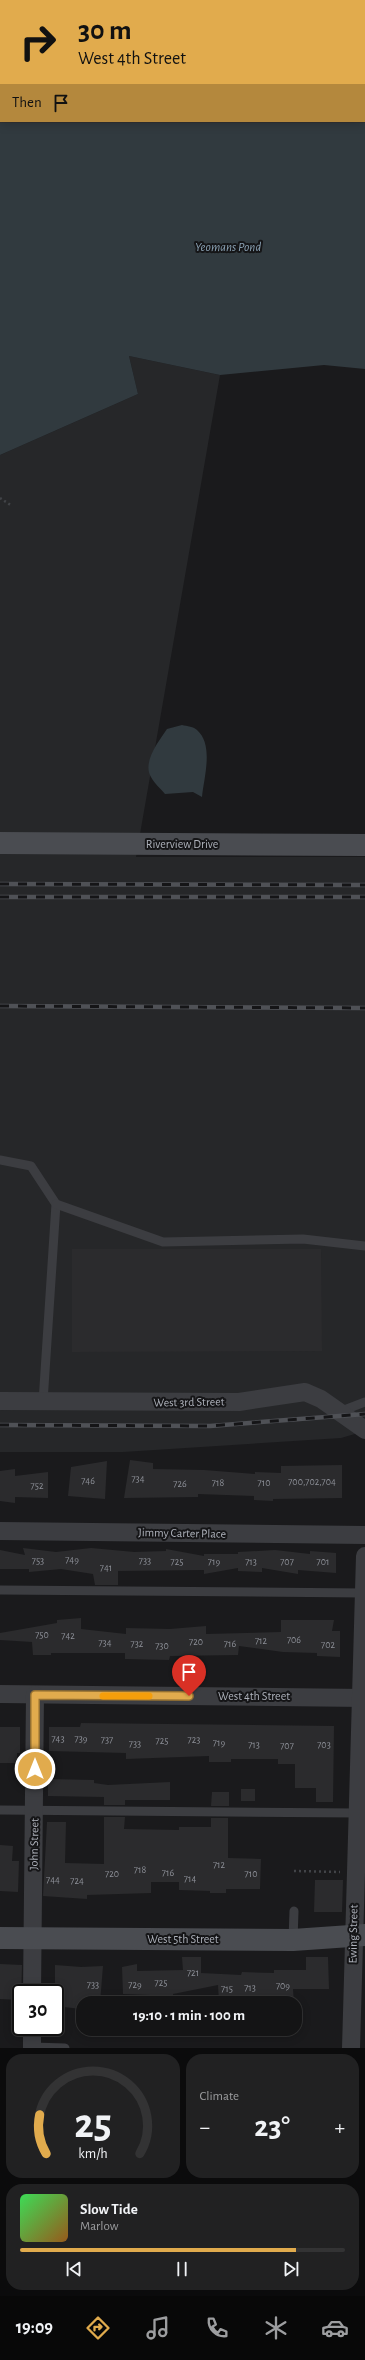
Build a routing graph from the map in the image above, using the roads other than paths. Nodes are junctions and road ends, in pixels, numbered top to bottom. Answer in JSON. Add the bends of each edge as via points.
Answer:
{"nodes":[{"id":1,"x":0,"y":843,"type":"edge"},
{"id":2,"x":365,"y":845,"type":"edge"},
{"id":3,"x":0,"y":1160,"type":"edge"},
{"id":4,"x":56,"y":1204,"type":"junction"},
{"id":5,"x":365,"y":1246,"type":"edge"},
{"id":6,"x":0,"y":1401,"type":"edge"},
{"id":7,"x":43,"y":1402,"type":"junction"},
{"id":8,"x":365,"y":1402,"type":"edge"},
{"id":9,"x":339,"y":1412,"type":"junction"},
{"id":10,"x":365,"y":1430,"type":"edge"},
{"id":11,"x":0,"y":1531,"type":"edge"},
{"id":12,"x":365,"y":1535,"type":"edge"},
{"id":13,"x":365,"y":1556,"type":"edge"},
{"id":14,"x":365,"y":1560,"type":"edge"},
{"id":15,"x":0,"y":1590,"type":"edge"},
{"id":16,"x":364,"y":1594,"type":"junction"},
{"id":17,"x":0,"y":1694,"type":"edge"},
{"id":18,"x":35,"y":1695,"type":"junction"},
{"id":19,"x":362,"y":1698,"type":"edge"},
{"id":20,"x":0,"y":1810,"type":"edge"},
{"id":21,"x":35,"y":1811,"type":"junction"},
{"id":22,"x":357,"y":1813,"type":"junction"},
{"id":23,"x":294,"y":1911,"type":"dead end"},
{"id":24,"x":360,"y":1935,"type":"edge"},
{"id":25,"x":0,"y":1938,"type":"edge"},
{"id":26,"x":32,"y":1938,"type":"junction"},
{"id":27,"x":293,"y":1940,"type":"junction"},
{"id":28,"x":32,"y":1984,"type":"edge"},
{"id":29,"x":32,"y":2036,"type":"edge"},
{"id":30,"x":32,"y":2048,"type":"edge"},
{"id":31,"x":65,"y":2048,"type":"edge"},
{"id":32,"x":351,"y":2048,"type":"edge"}],
"edges":[{"from":1,"to":2,"type":"street","name":"Riverview Drive"},
{"from":3,"to":4,"type":"lane","via":[[31,1166]]},
{"from":4,"to":5,"type":"lane","via":[[163,1242],[303,1239]]},
{"from":4,"to":7,"type":"lane"},
{"from":6,"to":7,"type":"street","name":"West 3rd Street"},
{"from":7,"to":9,"type":"street","name":"West 3rd Street","via":[[239,1402],[305,1392]]},
{"from":8,"to":9,"type":"lane"},
{"from":9,"to":10,"type":"street","name":"West 3rd Street"},
{"from":11,"to":12,"type":"street","name":"Jimmy Carter Place"},
{"from":13,"to":14,"type":"street","name":"Ewing Street"},
{"from":14,"to":16,"type":"street","name":"Ewing Street"},
{"from":15,"to":16,"type":"lane"},
{"from":16,"to":19,"type":"street","name":"Ewing Street"},
{"from":17,"to":18,"type":"street","name":"West 4th Street"},
{"from":18,"to":19,"type":"street","name":"West 4th Street"},
{"from":18,"to":21,"type":"street","name":"John Street"},
{"from":19,"to":22,"type":"street","name":"Ewing Street"},
{"from":20,"to":21,"type":"lane"},
{"from":21,"to":22,"type":"lane"},
{"from":21,"to":26,"type":"street","name":"John Street"},
{"from":22,"to":24,"type":"street","name":"Ewing Street","via":[[355,1872]]},
{"from":23,"to":27,"type":"lane"},
{"from":24,"to":27,"type":"street","name":"West 5th Street"},
{"from":24,"to":32,"type":"street","name":"Ewing Street"},
{"from":25,"to":26,"type":"street","name":"West 5th Street"},
{"from":26,"to":27,"type":"street","name":"West 5th Street"},
{"from":26,"to":28,"type":"street","name":"John Street"},
{"from":29,"to":30,"type":"street"},
{"from":30,"to":31,"type":"lane"}]}
